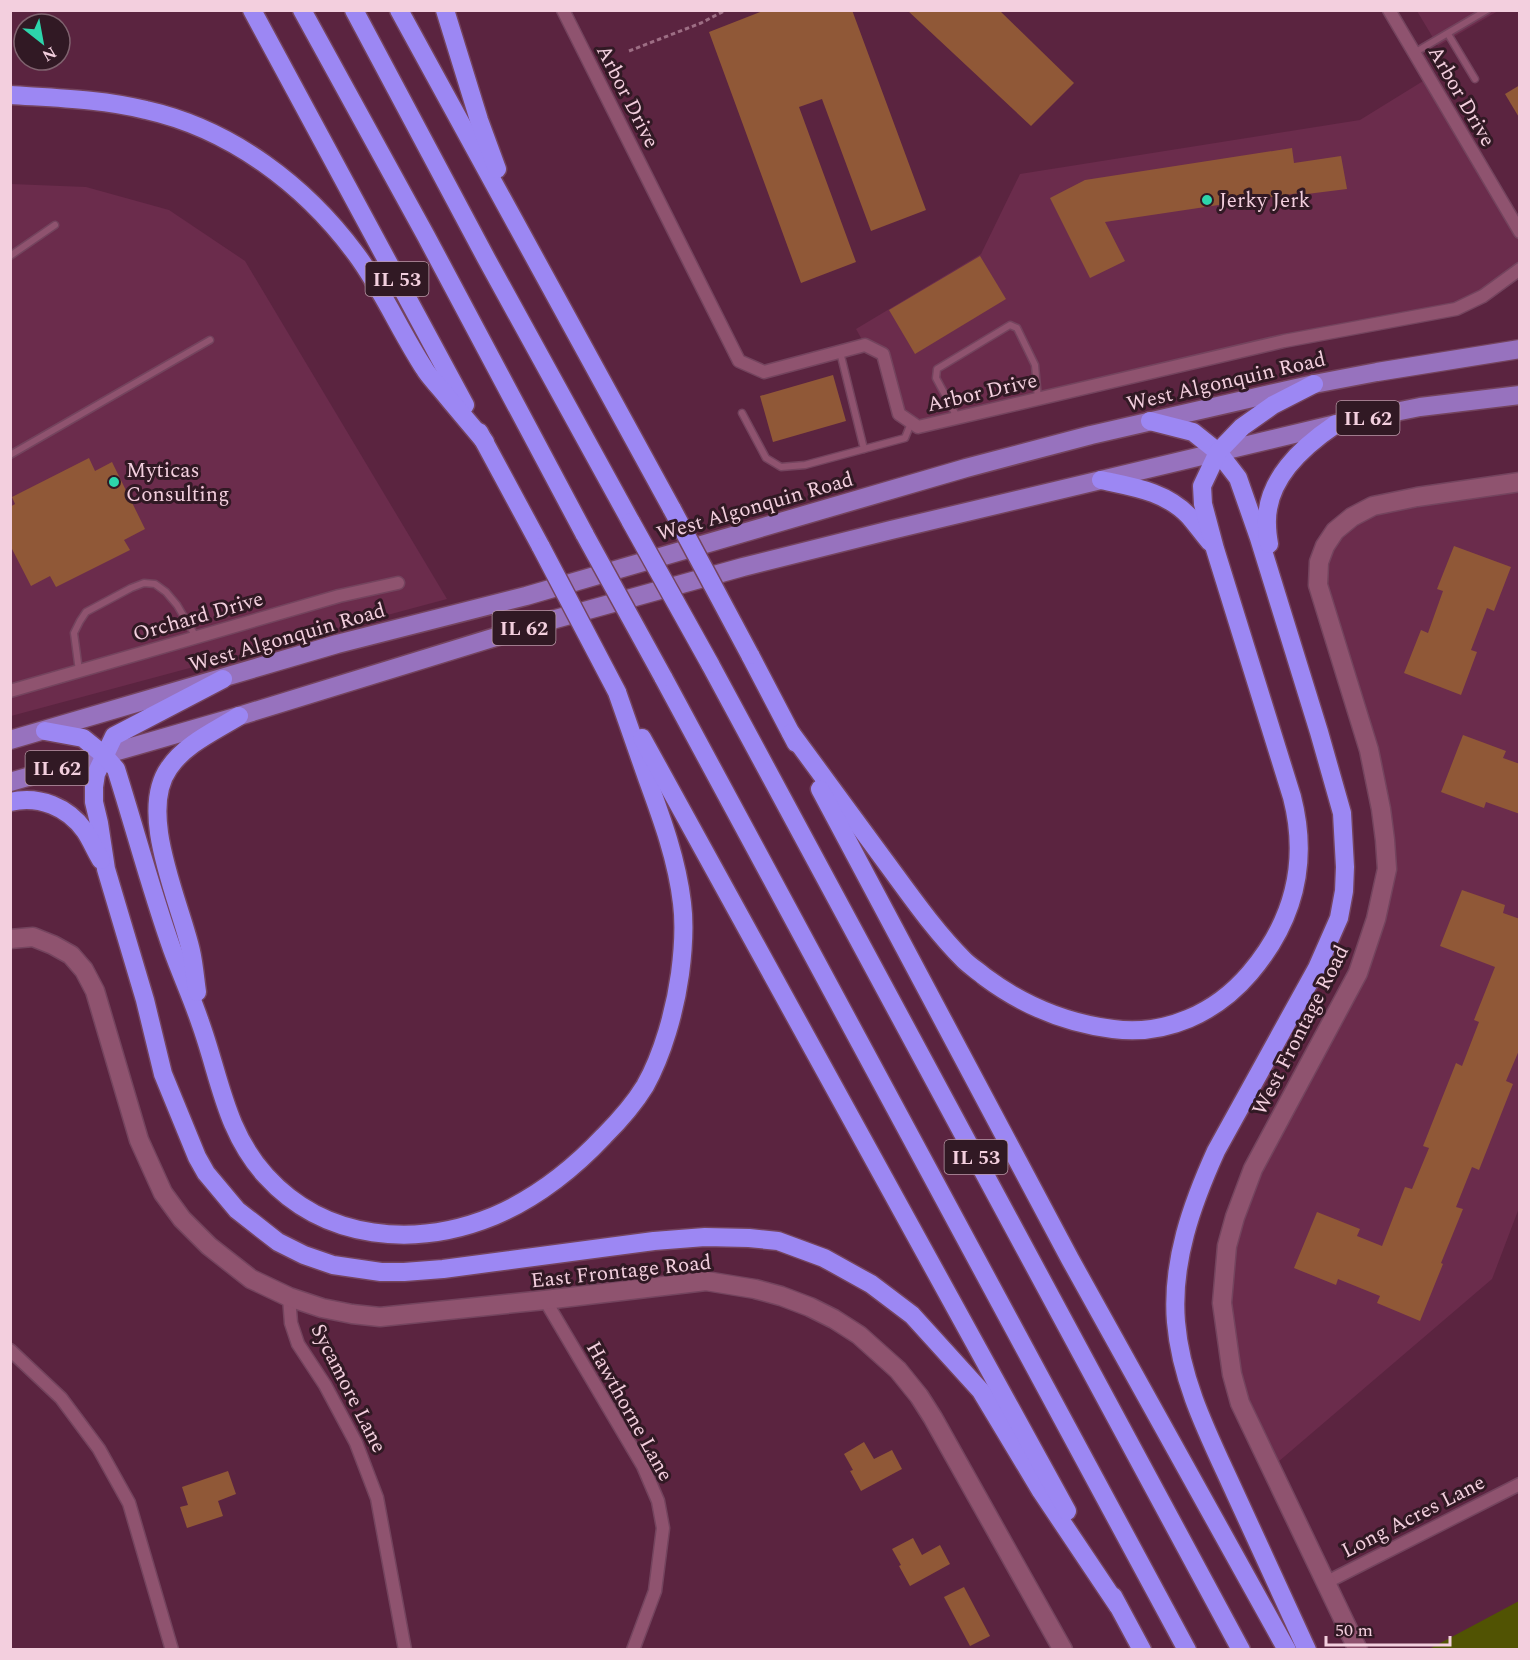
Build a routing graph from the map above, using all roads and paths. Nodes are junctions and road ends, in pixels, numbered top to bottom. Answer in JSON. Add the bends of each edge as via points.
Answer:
{"nodes":[{"id":1,"x":252,"y":10,"type":"edge"},
{"id":2,"x":302,"y":10,"type":"edge"},
{"id":3,"x":354,"y":10,"type":"edge"},
{"id":4,"x":399,"y":10,"type":"edge"},
{"id":5,"x":445,"y":10,"type":"edge"},
{"id":6,"x":563,"y":10,"type":"edge"},
{"id":7,"x":726,"y":10,"type":"edge"},
{"id":8,"x":1389,"y":10,"type":"edge"},
{"id":9,"x":1487,"y":10,"type":"edge"},
{"id":10,"x":1448,"y":34,"type":"junction"},
{"id":11,"x":629,"y":51,"type":"dead end"},
{"id":12,"x":1414,"y":53,"type":"junction"},
{"id":13,"x":1474,"y":79,"type":"dead end"},
{"id":14,"x":10,"y":95,"type":"edge"},
{"id":15,"x":55,"y":225,"type":"dead end"},
{"id":16,"x":521,"y":230,"type":"junction"},
{"id":17,"x":1520,"y":232,"type":"edge"},
{"id":18,"x":10,"y":256,"type":"edge"},
{"id":19,"x":1520,"y":269,"type":"edge"},
{"id":20,"x":210,"y":340,"type":"dead end"},
{"id":21,"x":1520,"y":348,"type":"edge"},
{"id":22,"x":840,"y":352,"type":"junction"},
{"id":23,"x":1314,"y":384,"type":"junction"},
{"id":24,"x":1520,"y":395,"type":"edge"},
{"id":25,"x":1038,"y":399,"type":"junction"},
{"id":26,"x":742,"y":413,"type":"dead end"},
{"id":27,"x":957,"y":418,"type":"junction"},
{"id":28,"x":1150,"y":421,"type":"junction"},
{"id":29,"x":911,"y":422,"type":"junction"},
{"id":30,"x":1336,"y":424,"type":"junction"},
{"id":31,"x":485,"y":442,"type":"junction"},
{"id":32,"x":864,"y":449,"type":"junction"},
{"id":33,"x":1218,"y":452,"type":"junction"},
{"id":34,"x":10,"y":455,"type":"edge"},
{"id":35,"x":1101,"y":480,"type":"junction"},
{"id":36,"x":1520,"y":482,"type":"edge"},
{"id":37,"x":1215,"y":549,"type":"junction"},
{"id":38,"x":398,"y":583,"type":"dead end"},
{"id":39,"x":1278,"y":599,"type":"junction"},
{"id":40,"x":196,"y":637,"type":"junction"},
{"id":41,"x":80,"y":671,"type":"junction"},
{"id":42,"x":223,"y":679,"type":"junction"},
{"id":43,"x":10,"y":691,"type":"edge"},
{"id":44,"x":617,"y":692,"type":"junction"},
{"id":45,"x":239,"y":716,"type":"junction"},
{"id":46,"x":45,"y":730,"type":"junction"},
{"id":47,"x":791,"y":733,"type":"junction"},
{"id":48,"x":10,"y":741,"type":"edge"},
{"id":49,"x":104,"y":755,"type":"junction"},
{"id":50,"x":10,"y":782,"type":"edge"},
{"id":51,"x":10,"y":802,"type":"edge"},
{"id":52,"x":106,"y":869,"type":"junction"},
{"id":53,"x":10,"y":939,"type":"edge"},
{"id":54,"x":201,"y":1023,"type":"junction"},
{"id":55,"x":289,"y":1297,"type":"junction"},
{"id":56,"x":545,"y":1300,"type":"junction"},
{"id":57,"x":10,"y":1350,"type":"edge"},
{"id":58,"x":1520,"y":1484,"type":"edge"},
{"id":59,"x":1325,"y":1583,"type":"junction"},
{"id":60,"x":1118,"y":1606,"type":"junction"},
{"id":61,"x":172,"y":1650,"type":"edge"},
{"id":62,"x":405,"y":1650,"type":"edge"},
{"id":63,"x":633,"y":1650,"type":"edge"},
{"id":64,"x":1063,"y":1650,"type":"edge"},
{"id":65,"x":1142,"y":1650,"type":"edge"},
{"id":66,"x":1187,"y":1650,"type":"edge"},
{"id":67,"x":1242,"y":1650,"type":"edge"},
{"id":68,"x":1287,"y":1650,"type":"edge"},
{"id":69,"x":1308,"y":1650,"type":"edge"},
{"id":70,"x":1358,"y":1650,"type":"edge"}],
"edges":[{"from":1,"to":31,"type":"highway","number":"IL 53"},
{"from":2,"to":66,"type":"highway","number":"IL 53","bridge":true},
{"from":3,"to":67,"type":"highway","number":"IL 53","bridge":true},
{"from":4,"to":16,"type":"highway","number":"IL 53"},
{"from":5,"to":16,"type":"highway","via":[[479,120]]},
{"from":6,"to":22,"type":"street","name":"Arbor Drive","via":[[739,361],[765,372]]},
{"from":7,"to":11,"type":"path"},
{"from":8,"to":12,"type":"street","name":"Arbor Drive"},
{"from":9,"to":10,"type":"lane"},
{"from":10,"to":12,"type":"lane"},
{"from":10,"to":13,"type":"lane"},
{"from":12,"to":17,"type":"street","name":"Arbor Drive"},
{"from":14,"to":31,"type":"highway","via":[[98,101],[180,118],[243,149],[273,169],[338,230],[358,256],[425,370]]},
{"from":15,"to":18,"type":"lane"},
{"from":16,"to":47,"type":"highway","number":"IL 53","bridge":true},
{"from":19,"to":25,"type":"street","name":"Arbor Drive","via":[[1483,296],[1456,309],[1284,341]]},
{"from":20,"to":34,"type":"lane"},
{"from":21,"to":23,"type":"main road","name":"West Algonquin Road","number":"IL 62"},
{"from":22,"to":29,"type":"street","name":"Arbor Drive","via":[[865,345],[883,354],[899,414]]},
{"from":22,"to":32,"type":"lane"},
{"from":23,"to":28,"type":"main road","name":"West Algonquin Road","number":"IL 62"},
{"from":23,"to":33,"type":"highway","via":[[1273,405],[1242,427]]},
{"from":24,"to":30,"type":"main road","number":"IL 62","via":[[1420,407]]},
{"from":25,"to":27,"type":"street","name":"Arbor Drive"},
{"from":25,"to":27,"type":"lane","via":[[1035,365],[1017,328],[1010,326],[937,369],[936,378]]},
{"from":26,"to":32,"type":"lane","via":[[766,458],[781,467],[805,465]]},
{"from":27,"to":29,"type":"street","name":"Arbor Drive","via":[[918,427]]},
{"from":28,"to":33,"type":"highway","via":[[1192,432]]},
{"from":28,"to":42,"type":"main road","name":"West Algonquin Road","number":"IL 62","via":[[966,468]]},
{"from":29,"to":32,"type":"lane","via":[[905,438]]},
{"from":30,"to":33,"type":"main road","number":"IL 62"},
{"from":30,"to":39,"type":"highway","via":[[1292,461],[1270,495],[1266,524]]},
{"from":31,"to":44,"type":"highway","number":"IL 53","bridge":true},
{"from":33,"to":35,"type":"main road","number":"IL 62"},
{"from":33,"to":37,"type":"highway","via":[[1202,486]]},
{"from":33,"to":39,"type":"highway","via":[[1238,478]]},
{"from":35,"to":37,"type":"highway","via":[[1173,501]]},
{"from":35,"to":45,"type":"main road","number":"IL 62","via":[[743,567],[541,623]]},
{"from":36,"to":59,"type":"street","name":"West Frontage Road","via":[[1373,506],[1335,531],[1319,562],[1318,585],[1369,750],[1381,808],[1387,869],[1358,973],[1253,1169],[1227,1246],[1222,1303],[1240,1403]]},
{"from":37,"to":47,"type":"highway","via":[[1292,797],[1299,859],[1290,909],[1266,953],[1233,992],[1194,1017],[1152,1030],[1105,1028],[1042,1011],[996,985],[965,961],[928,920]]},
{"from":38,"to":40,"type":"street","name":"Orchard Drive"},
{"from":39,"to":69,"type":"highway","via":[[1342,813],[1344,891],[1338,918],[1317,968],[1202,1181],[1178,1265],[1176,1322],[1186,1381]]},
{"from":40,"to":41,"type":"street","name":"Orchard Drive"},
{"from":40,"to":41,"type":"lane","via":[[166,592],[155,584],[144,583],[86,612],[75,633]]},
{"from":41,"to":43,"type":"street","name":"Orchard Drive"},
{"from":42,"to":46,"type":"main road","name":"West Algonquin Road","number":"IL 62"},
{"from":42,"to":49,"type":"highway","via":[[114,736]]},
{"from":44,"to":54,"type":"highway","via":[[664,824],[676,874],[682,905],[680,975],[665,1038],[645,1085],[609,1131],[565,1174],[496,1215],[452,1229],[384,1234],[348,1228],[325,1219],[287,1196],[266,1176],[243,1144],[226,1110]]},
{"from":44,"to":60,"type":"highway","number":"IL 53"},
{"from":45,"to":49,"type":"main road","number":"IL 62"},
{"from":45,"to":54,"type":"highway","via":[[177,757],[159,791],[164,860],[191,952]]},
{"from":46,"to":48,"type":"main road","name":"West Algonquin Road","number":"IL 62"},
{"from":46,"to":49,"type":"highway","via":[[83,738]]},
{"from":47,"to":68,"type":"highway","number":"IL 53","via":[[1070,1259]]},
{"from":49,"to":50,"type":"main road","number":"IL 62"},
{"from":49,"to":52,"type":"highway","via":[[96,774],[94,802]]},
{"from":49,"to":54,"type":"highway","via":[[116,769],[172,949]]},
{"from":51,"to":52,"type":"highway","via":[[46,802],[65,811],[85,832]]},
{"from":52,"to":60,"type":"highway","via":[[145,1000],[162,1074],[190,1142],[222,1194],[258,1228],[304,1255],[333,1265],[381,1272],[443,1269],[705,1237],[778,1241],[824,1258],[871,1284],[912,1315],[981,1391],[1041,1491]]},
{"from":53,"to":55,"type":"street","via":[[33,937],[53,945],[84,970],[95,991],[139,1140],[163,1193],[209,1246],[251,1279]]},
{"from":55,"to":56,"type":"street","name":"East Frontage Road","via":[[322,1308],[380,1317]]},
{"from":55,"to":62,"type":"street","name":"Sycamore Lane","via":[[298,1344],[326,1385],[356,1443],[377,1497]]},
{"from":56,"to":63,"type":"street","name":"Hawthorne Lane","via":[[643,1466],[658,1501],[663,1528],[656,1591]]},
{"from":56,"to":64,"type":"street","name":"East Frontage Road","via":[[706,1281],[781,1296],[834,1318],[881,1354],[919,1396]]},
{"from":57,"to":61,"type":"street","via":[[61,1398],[99,1449],[129,1503]]},
{"from":58,"to":59,"type":"street","name":"Long Acres Lane"},
{"from":59,"to":70,"type":"street","name":"West Frontage Road"},
{"from":60,"to":65,"type":"highway","number":"IL 53"}]}
